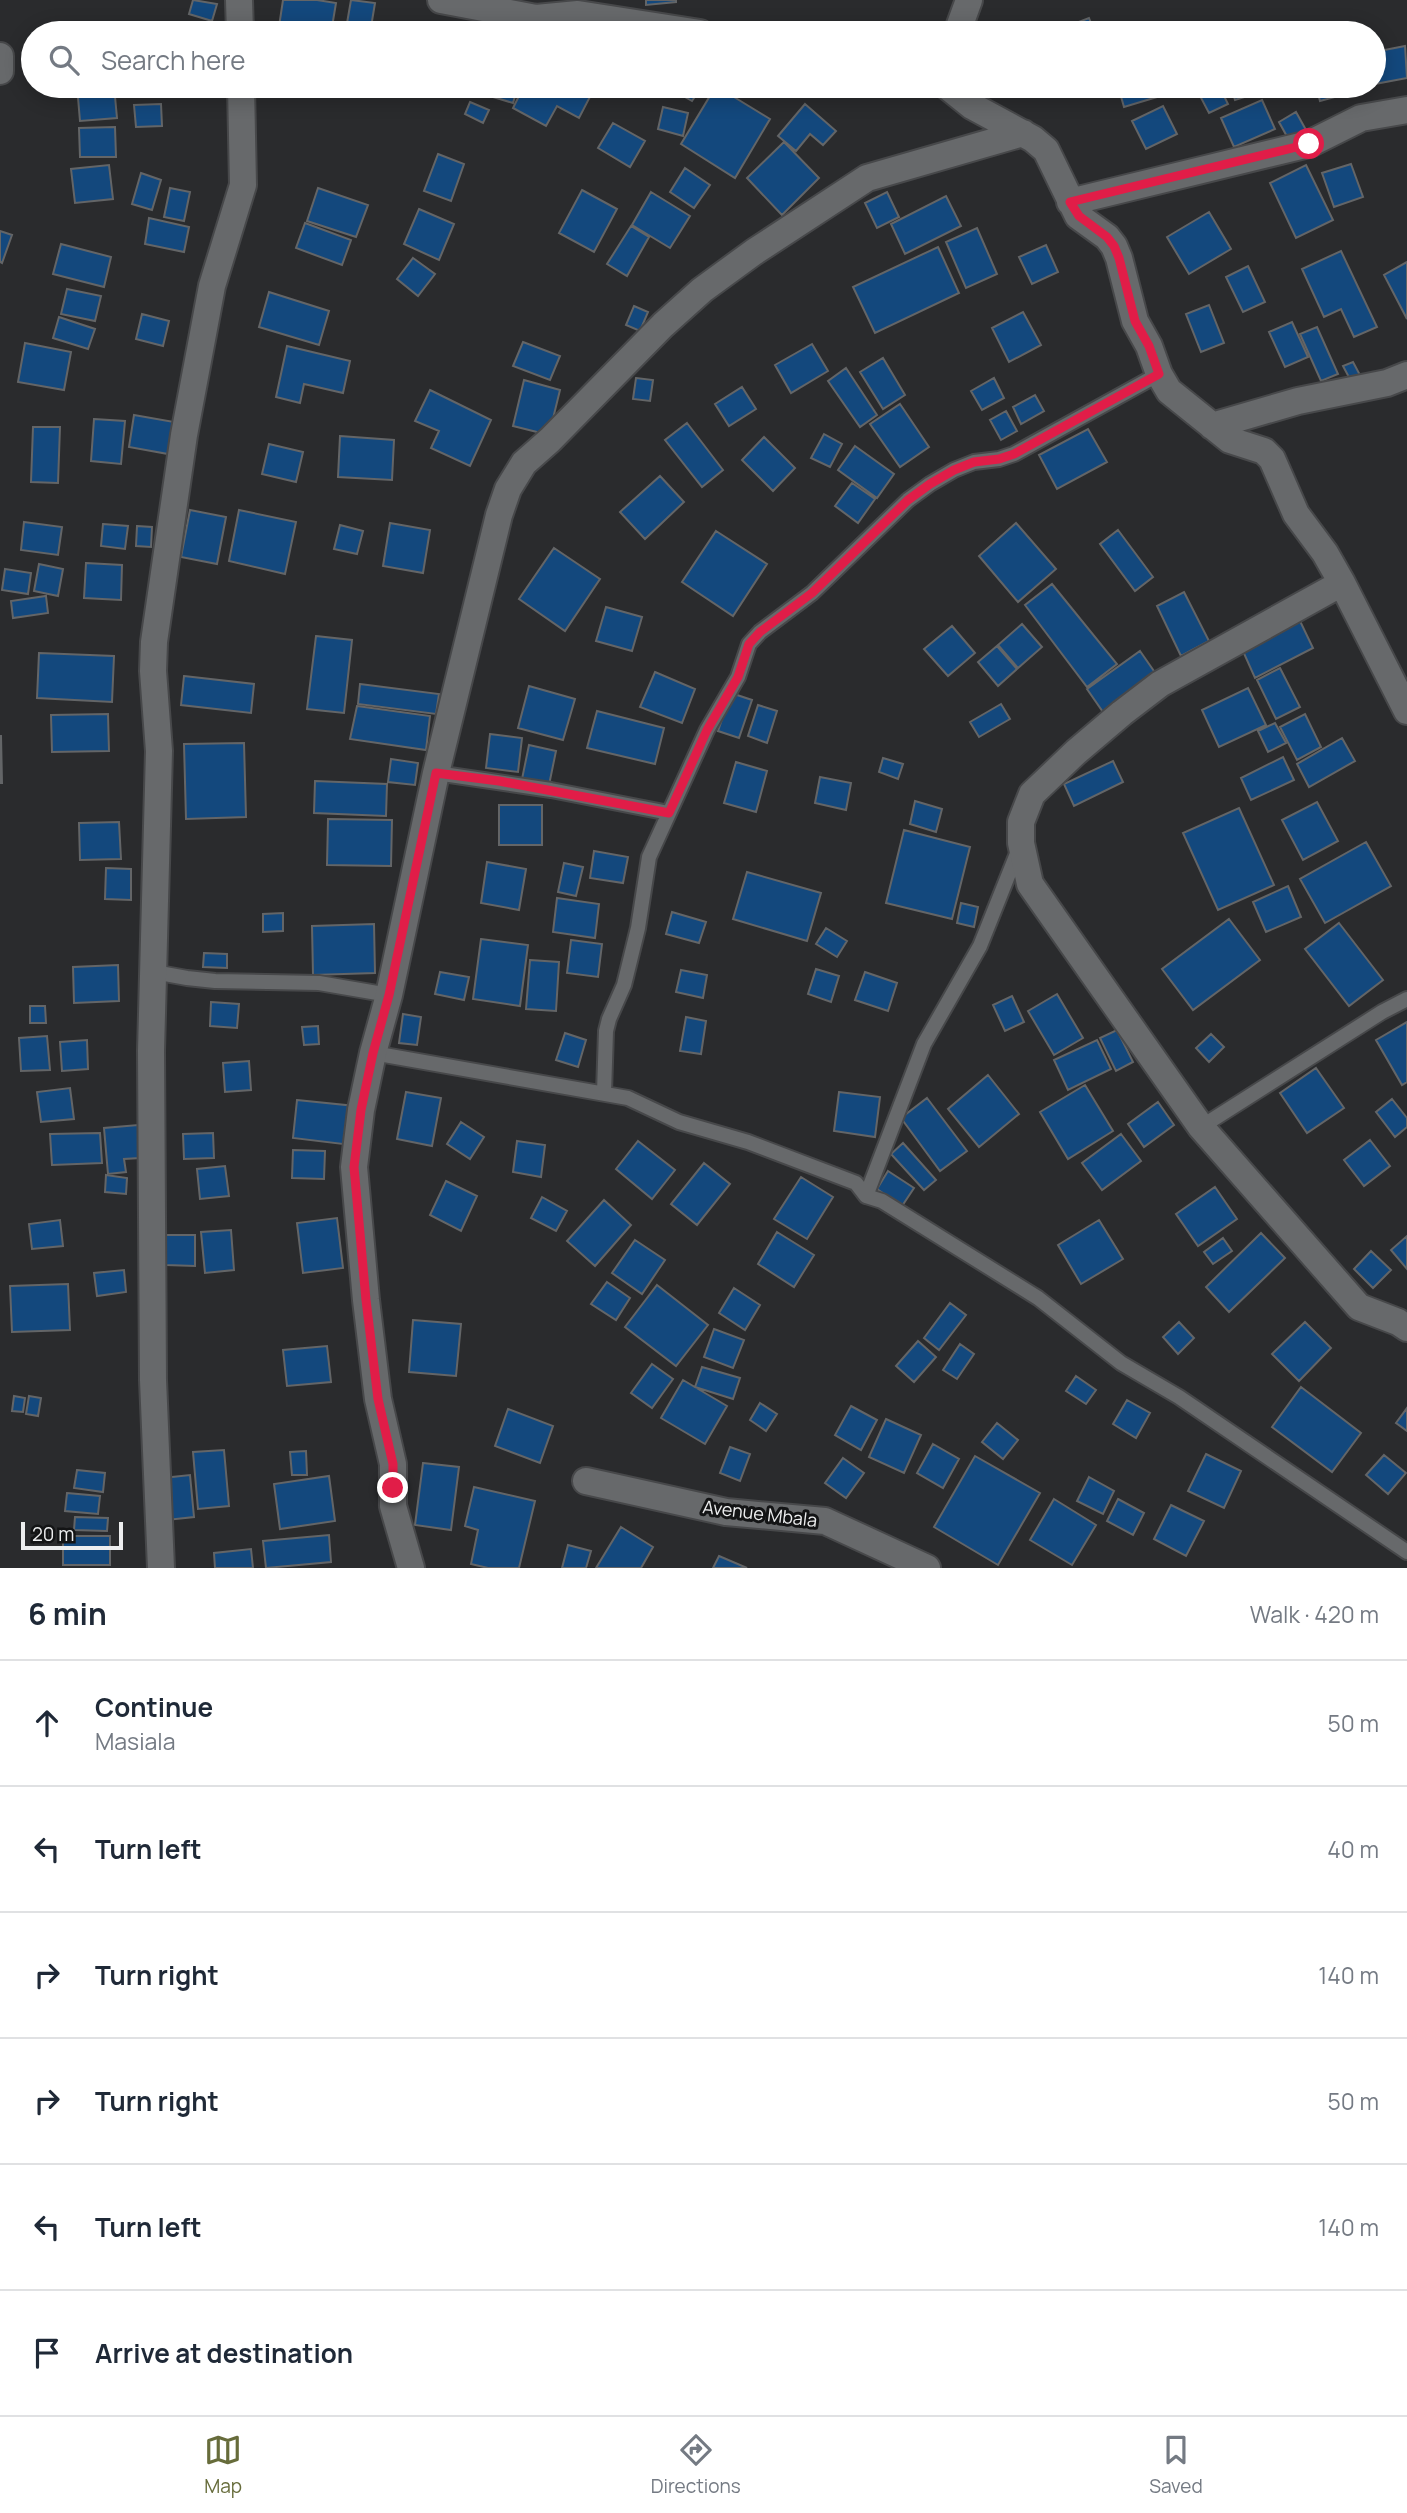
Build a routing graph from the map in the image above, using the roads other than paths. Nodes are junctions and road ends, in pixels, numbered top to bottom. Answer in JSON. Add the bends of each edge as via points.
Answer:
{"nodes":[{"id":1,"x":239,"y":0,"type":"edge"},
{"id":2,"x":441,"y":0,"type":"edge"},
{"id":3,"x":240,"y":21,"type":"edge"},
{"id":4,"x":623,"y":21,"type":"edge"},
{"id":5,"x":0,"y":56,"type":"edge"},
{"id":6,"x":0,"y":71,"type":"edge"},
{"id":7,"x":241,"y":98,"type":"edge"},
{"id":8,"x":962,"y":98,"type":"edge"},
{"id":9,"x":1407,"y":110,"type":"edge"},
{"id":10,"x":1023,"y":133,"type":"junction"},
{"id":11,"x":1070,"y":202,"type":"junction"},
{"id":12,"x":1159,"y":374,"type":"junction"},
{"id":13,"x":1407,"y":375,"type":"edge"},
{"id":14,"x":1212,"y":426,"type":"junction"},
{"id":15,"x":1342,"y":583,"type":"junction"},
{"id":16,"x":1407,"y":711,"type":"edge"},
{"id":17,"x":436,"y":773,"type":"junction"},
{"id":18,"x":669,"y":813,"type":"junction"},
{"id":19,"x":1021,"y":843,"type":"junction"},
{"id":20,"x":1030,"y":884,"type":"junction"},
{"id":21,"x":998,"y":897,"type":"junction"},
{"id":22,"x":154,"y":972,"type":"junction"},
{"id":23,"x":389,"y":995,"type":"junction"},
{"id":24,"x":1407,"y":999,"type":"edge"},
{"id":25,"x":373,"y":1053,"type":"junction"},
{"id":26,"x":604,"y":1093,"type":"junction"},
{"id":27,"x":1201,"y":1127,"type":"junction"},
{"id":28,"x":866,"y":1196,"type":"junction"},
{"id":29,"x":1407,"y":1328,"type":"edge"},
{"id":30,"x":586,"y":1481,"type":"dead end"},
{"id":31,"x":1407,"y":1552,"type":"edge"},
{"id":32,"x":161,"y":1568,"type":"edge"},
{"id":33,"x":411,"y":1568,"type":"edge"},
{"id":34,"x":927,"y":1568,"type":"edge"}],
"edges":[{"from":1,"to":3,"type":"street"},
{"from":2,"to":4,"type":"street","via":[[536,18],[578,14]]},
{"from":5,"to":6,"type":"street"},
{"from":7,"to":22,"type":"street","via":[[243,185],[212,286],[184,435],[154,642],[159,751]]},
{"from":8,"to":10,"type":"street"},
{"from":9,"to":11,"type":"street","via":[[1361,118],[1309,144]]},
{"from":10,"to":11,"type":"street","via":[[1046,150]]},
{"from":10,"to":17,"type":"street","via":[[867,178],[842,193],[702,290],[524,463],[499,515]]},
{"from":11,"to":12,"type":"street","via":[[1079,216],[1114,246],[1135,321]]},
{"from":12,"to":14,"type":"street","via":[[1174,396]]},
{"from":12,"to":18,"type":"lane","via":[[1014,454],[964,466],[930,484],[812,593],[760,632],[749,644],[738,677],[707,730]]},
{"from":13,"to":14,"type":"street"},
{"from":14,"to":15,"type":"street","via":[[1230,440],[1264,451],[1272,460],[1296,514]]},
{"from":15,"to":16,"type":"street"},
{"from":15,"to":19,"type":"street","via":[[1160,684],[1122,712],[1032,794],[1021,822]]},
{"from":17,"to":18,"type":"lane"},
{"from":17,"to":23,"type":"street"},
{"from":18,"to":26,"type":"lane","via":[[649,857],[630,961],[606,1031]]},
{"from":19,"to":20,"type":"street"},
{"from":19,"to":21,"type":"lane"},
{"from":20,"to":21,"type":"lane","via":[[1010,888]]},
{"from":20,"to":27,"type":"street"},
{"from":21,"to":28,"type":"lane","via":[[980,946],[924,1044]]},
{"from":22,"to":23,"type":"lane","via":[[215,981],[319,983]]},
{"from":22,"to":32,"type":"street","via":[[153,1380]]},
{"from":23,"to":25,"type":"street"},
{"from":24,"to":27,"type":"lane"},
{"from":25,"to":26,"type":"lane"},
{"from":25,"to":33,"type":"street","via":[[354,1167],[378,1399],[393,1464],[393,1506]]},
{"from":26,"to":28,"type":"lane","via":[[856,1183]]},
{"from":27,"to":29,"type":"street","via":[[1359,1307]]},
{"from":28,"to":31,"type":"lane","via":[[883,1202],[1038,1298],[1121,1363]]},
{"from":30,"to":34,"type":"street","name":"Avenue Mbala","via":[[726,1511],[825,1521]]}]}
